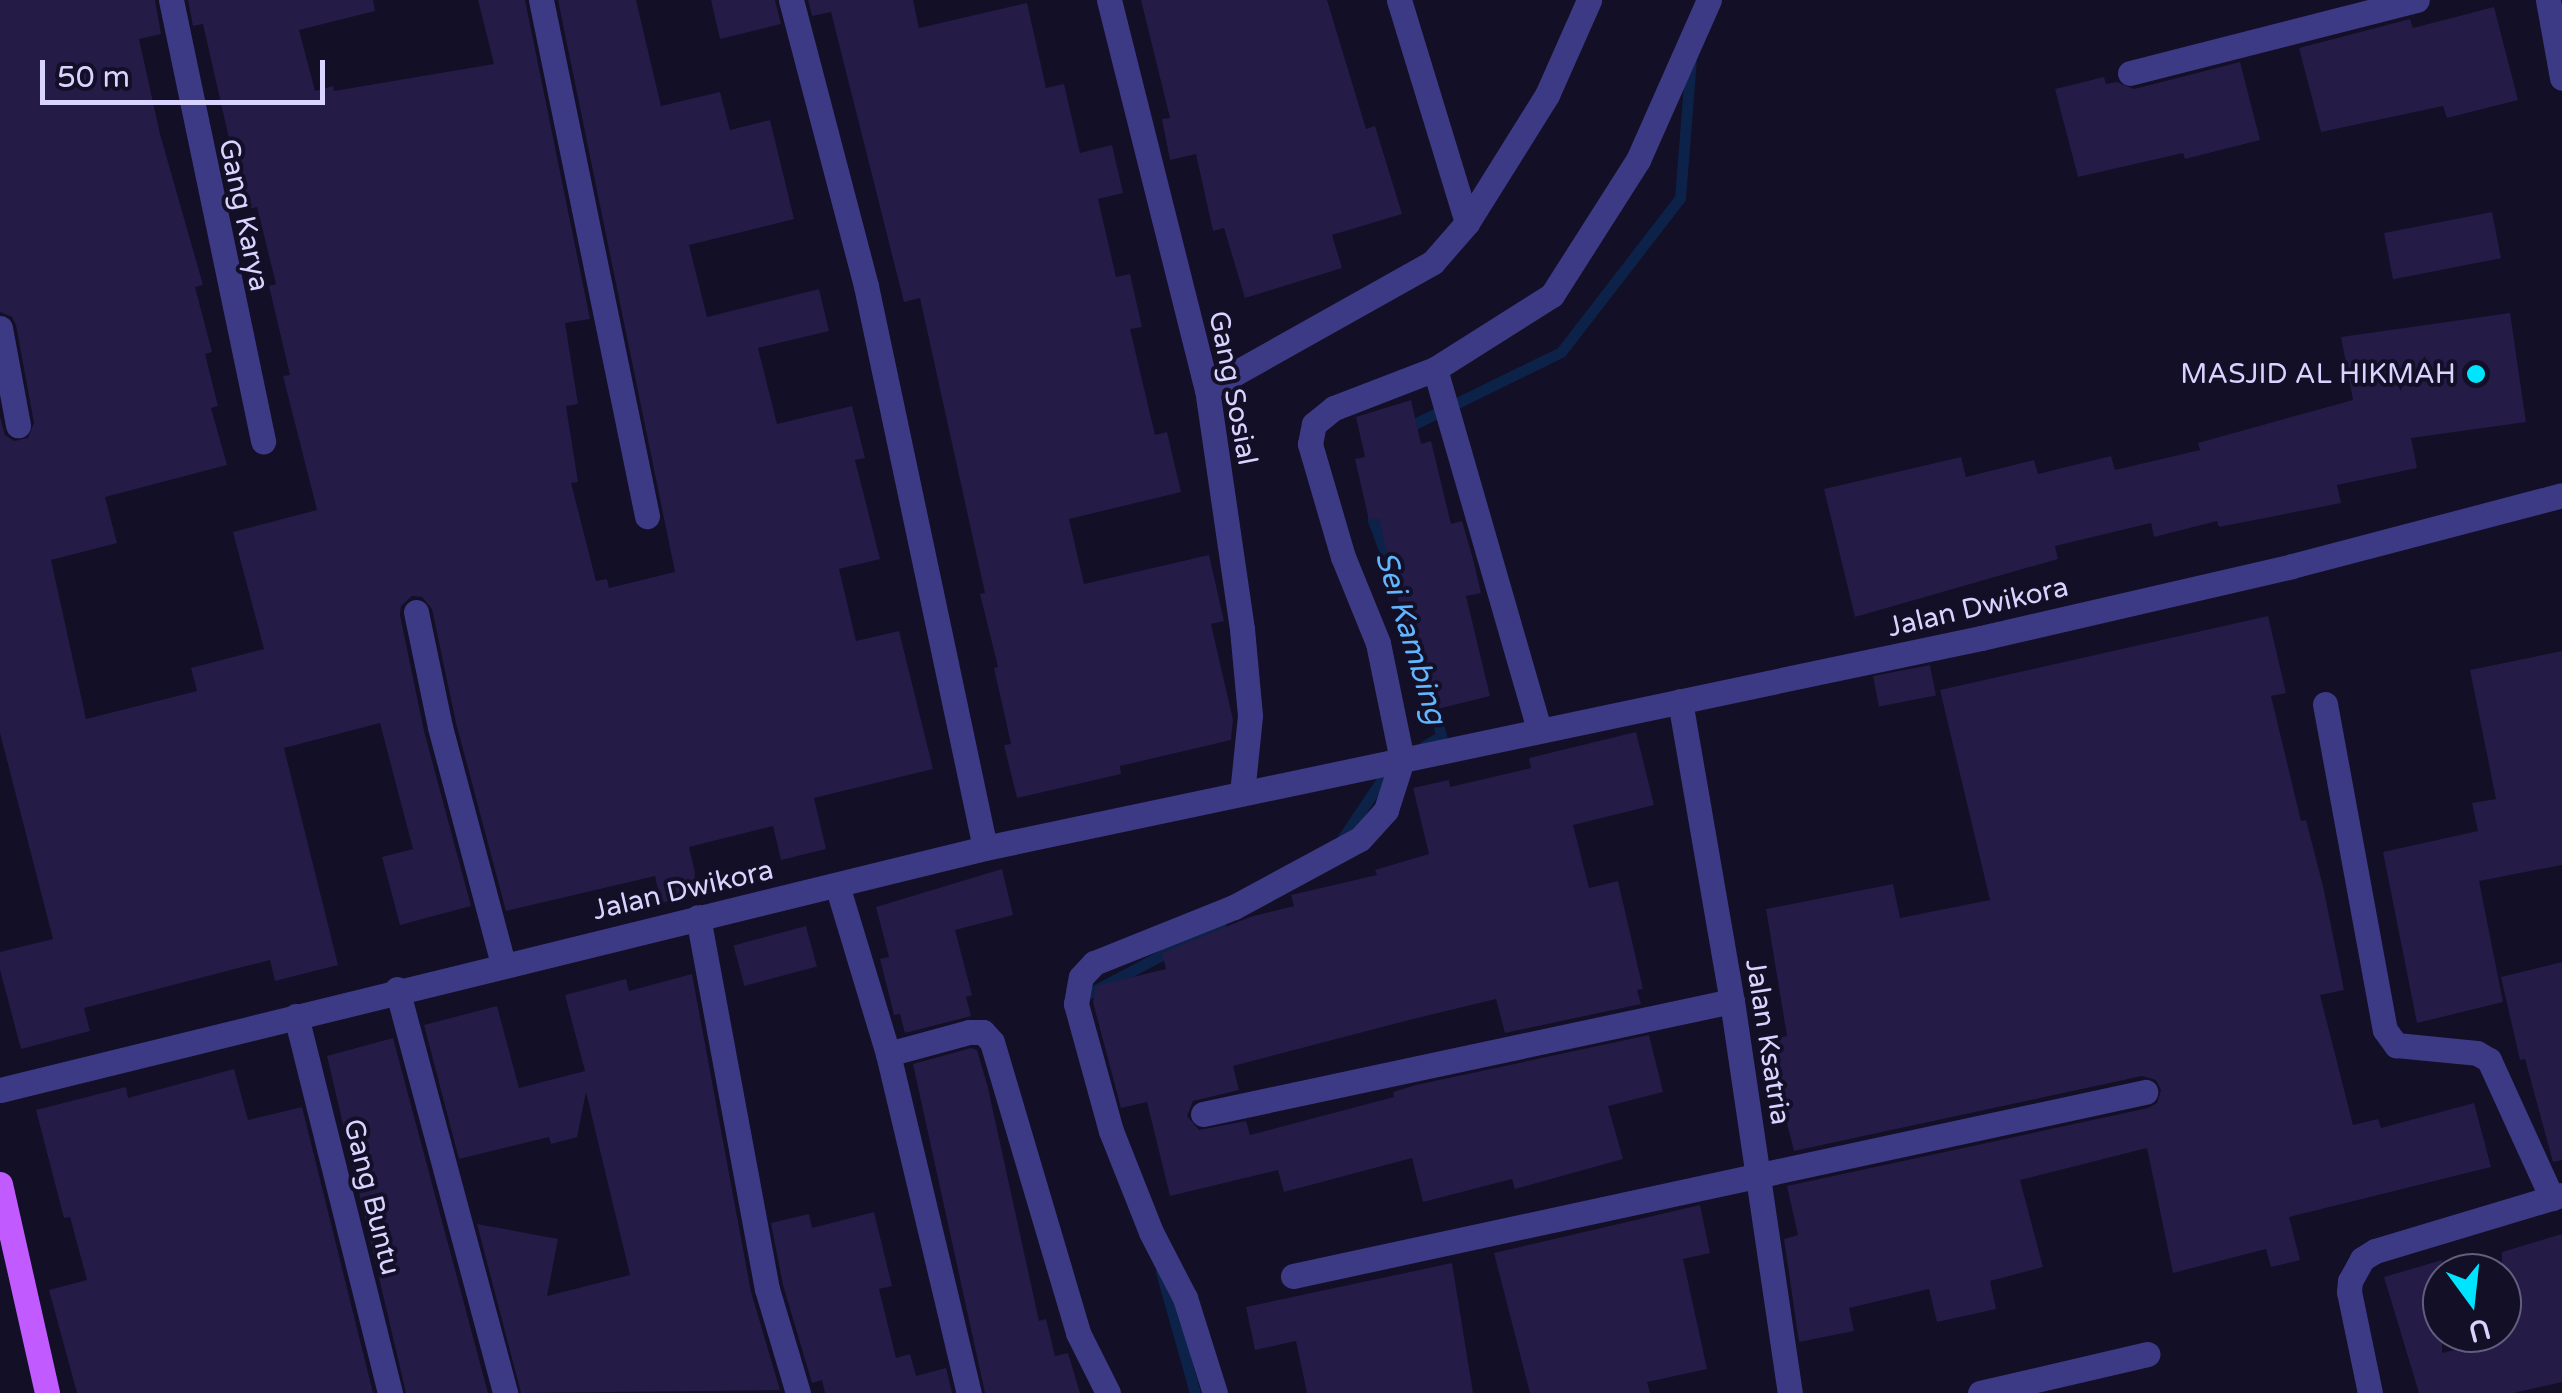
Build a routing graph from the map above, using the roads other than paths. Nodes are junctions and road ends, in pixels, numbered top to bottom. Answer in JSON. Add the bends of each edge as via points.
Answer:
{"nodes":[{"id":1,"x":171,"y":0,"type":"edge"},
{"id":2,"x":541,"y":0,"type":"edge"},
{"id":3,"x":791,"y":0,"type":"edge"},
{"id":4,"x":1109,"y":0,"type":"edge"},
{"id":5,"x":1399,"y":0,"type":"edge"},
{"id":6,"x":1589,"y":0,"type":"edge"},
{"id":7,"x":1709,"y":0,"type":"edge"},
{"id":8,"x":2418,"y":0,"type":"edge"},
{"id":9,"x":2548,"y":0,"type":"edge"},
{"id":10,"x":2130,"y":73,"type":"dead end"},
{"id":11,"x":2562,"y":78,"type":"edge"},
{"id":12,"x":1467,"y":222,"type":"junction"},
{"id":13,"x":0,"y":328,"type":"edge"},
{"id":14,"x":1435,"y":368,"type":"junction"},
{"id":15,"x":1208,"y":389,"type":"junction"},
{"id":16,"x":18,"y":425,"type":"dead end"},
{"id":17,"x":263,"y":442,"type":"dead end"},
{"id":18,"x":2562,"y":495,"type":"edge"},
{"id":19,"x":647,"y":516,"type":"dead end"},
{"id":20,"x":416,"y":612,"type":"dead end"},
{"id":21,"x":1680,"y":701,"type":"junction"},
{"id":22,"x":2325,"y":704,"type":"dead end"},
{"id":23,"x":1538,"y":729,"type":"junction"},
{"id":24,"x":1393,"y":762,"type":"junction"},
{"id":25,"x":1242,"y":794,"type":"junction"},
{"id":26,"x":986,"y":848,"type":"junction"},
{"id":27,"x":836,"y":885,"type":"junction"},
{"id":28,"x":698,"y":917,"type":"junction"},
{"id":29,"x":503,"y":964,"type":"junction"},
{"id":30,"x":397,"y":989,"type":"junction"},
{"id":31,"x":1732,"y":1000,"type":"junction"},
{"id":32,"x":296,"y":1016,"type":"junction"},
{"id":33,"x":888,"y":1054,"type":"junction"},
{"id":34,"x":0,"y":1090,"type":"edge"},
{"id":35,"x":2146,"y":1092,"type":"dead end"},
{"id":36,"x":1203,"y":1114,"type":"dead end"},
{"id":37,"x":1758,"y":1175,"type":"junction"},
{"id":38,"x":0,"y":1184,"type":"edge"},
{"id":39,"x":2557,"y":1196,"type":"edge"},
{"id":40,"x":1292,"y":1276,"type":"dead end"},
{"id":41,"x":2148,"y":1354,"type":"dead end"},
{"id":42,"x":46,"y":1393,"type":"edge"},
{"id":43,"x":390,"y":1393,"type":"edge"},
{"id":44,"x":505,"y":1393,"type":"edge"},
{"id":45,"x":798,"y":1393,"type":"edge"},
{"id":46,"x":969,"y":1393,"type":"edge"},
{"id":47,"x":1108,"y":1393,"type":"edge"},
{"id":48,"x":1215,"y":1393,"type":"edge"},
{"id":49,"x":1790,"y":1393,"type":"edge"},
{"id":50,"x":1980,"y":1393,"type":"edge"},
{"id":51,"x":2370,"y":1393,"type":"edge"}],
"edges":[{"from":1,"to":17,"type":"street","name":"Gang Karya"},
{"from":2,"to":19,"type":"street"},
{"from":3,"to":26,"type":"street","via":[[866,286]]},
{"from":4,"to":15,"type":"street","name":"Gang Sosial"},
{"from":5,"to":12,"type":"street"},
{"from":6,"to":12,"type":"street","via":[[1547,95]]},
{"from":7,"to":14,"type":"street","via":[[1638,160],[1552,295]]},
{"from":8,"to":10,"type":"street"},
{"from":9,"to":11,"type":"street"},
{"from":12,"to":15,"type":"street","via":[[1433,262]]},
{"from":13,"to":16,"type":"street"},
{"from":14,"to":23,"type":"street"},
{"from":14,"to":24,"type":"street","via":[[1334,408],[1314,424],[1310,444],[1343,557],[1378,643]]},
{"from":15,"to":25,"type":"street","name":"Gang Sosial","via":[[1250,716]]},
{"from":18,"to":21,"type":"street","name":"Jalan Dwikora","via":[[2020,629]]},
{"from":20,"to":29,"type":"street"},
{"from":21,"to":23,"type":"street","name":"Jalan Dwikora"},
{"from":21,"to":31,"type":"street","name":"Jalan Ksatria"},
{"from":22,"to":39,"type":"street","via":[[2385,1030],[2396,1045],[2489,1060]]},
{"from":23,"to":24,"type":"street","name":"Jalan Dwikora"},
{"from":24,"to":25,"type":"street","name":"Jalan Dwikora"},
{"from":24,"to":48,"type":"street","via":[[1386,810],[1360,839],[1234,908],[1094,963],[1081,976],[1076,1004],[1111,1131],[1150,1232],[1185,1298]]},
{"from":25,"to":26,"type":"street","name":"Jalan Dwikora"},
{"from":26,"to":27,"type":"street","name":"Jalan Dwikora"},
{"from":27,"to":28,"type":"street","name":"Jalan Dwikora"},
{"from":27,"to":33,"type":"street"},
{"from":28,"to":29,"type":"street","name":"Jalan Dwikora"},
{"from":28,"to":45,"type":"street","via":[[767,1289]]},
{"from":29,"to":30,"type":"street","name":"Jalan Dwikora"},
{"from":30,"to":32,"type":"street","name":"Jalan Dwikora"},
{"from":30,"to":44,"type":"street"},
{"from":31,"to":36,"type":"street"},
{"from":31,"to":37,"type":"street","name":"Jalan Ksatria"},
{"from":32,"to":34,"type":"street","name":"Jalan Dwikora"},
{"from":32,"to":43,"type":"street","name":"Gang Buntu"},
{"from":33,"to":46,"type":"street"},
{"from":33,"to":47,"type":"street","via":[[969,1032],[982,1032],[992,1042],[1078,1334]]},
{"from":35,"to":37,"type":"street"},
{"from":37,"to":40,"type":"street"},
{"from":37,"to":49,"type":"street","name":"Jalan Ksatria"},
{"from":38,"to":42,"type":"main road"},
{"from":39,"to":51,"type":"street","via":[[2362,1259],[2349,1292]]},
{"from":41,"to":50,"type":"street"}]}
